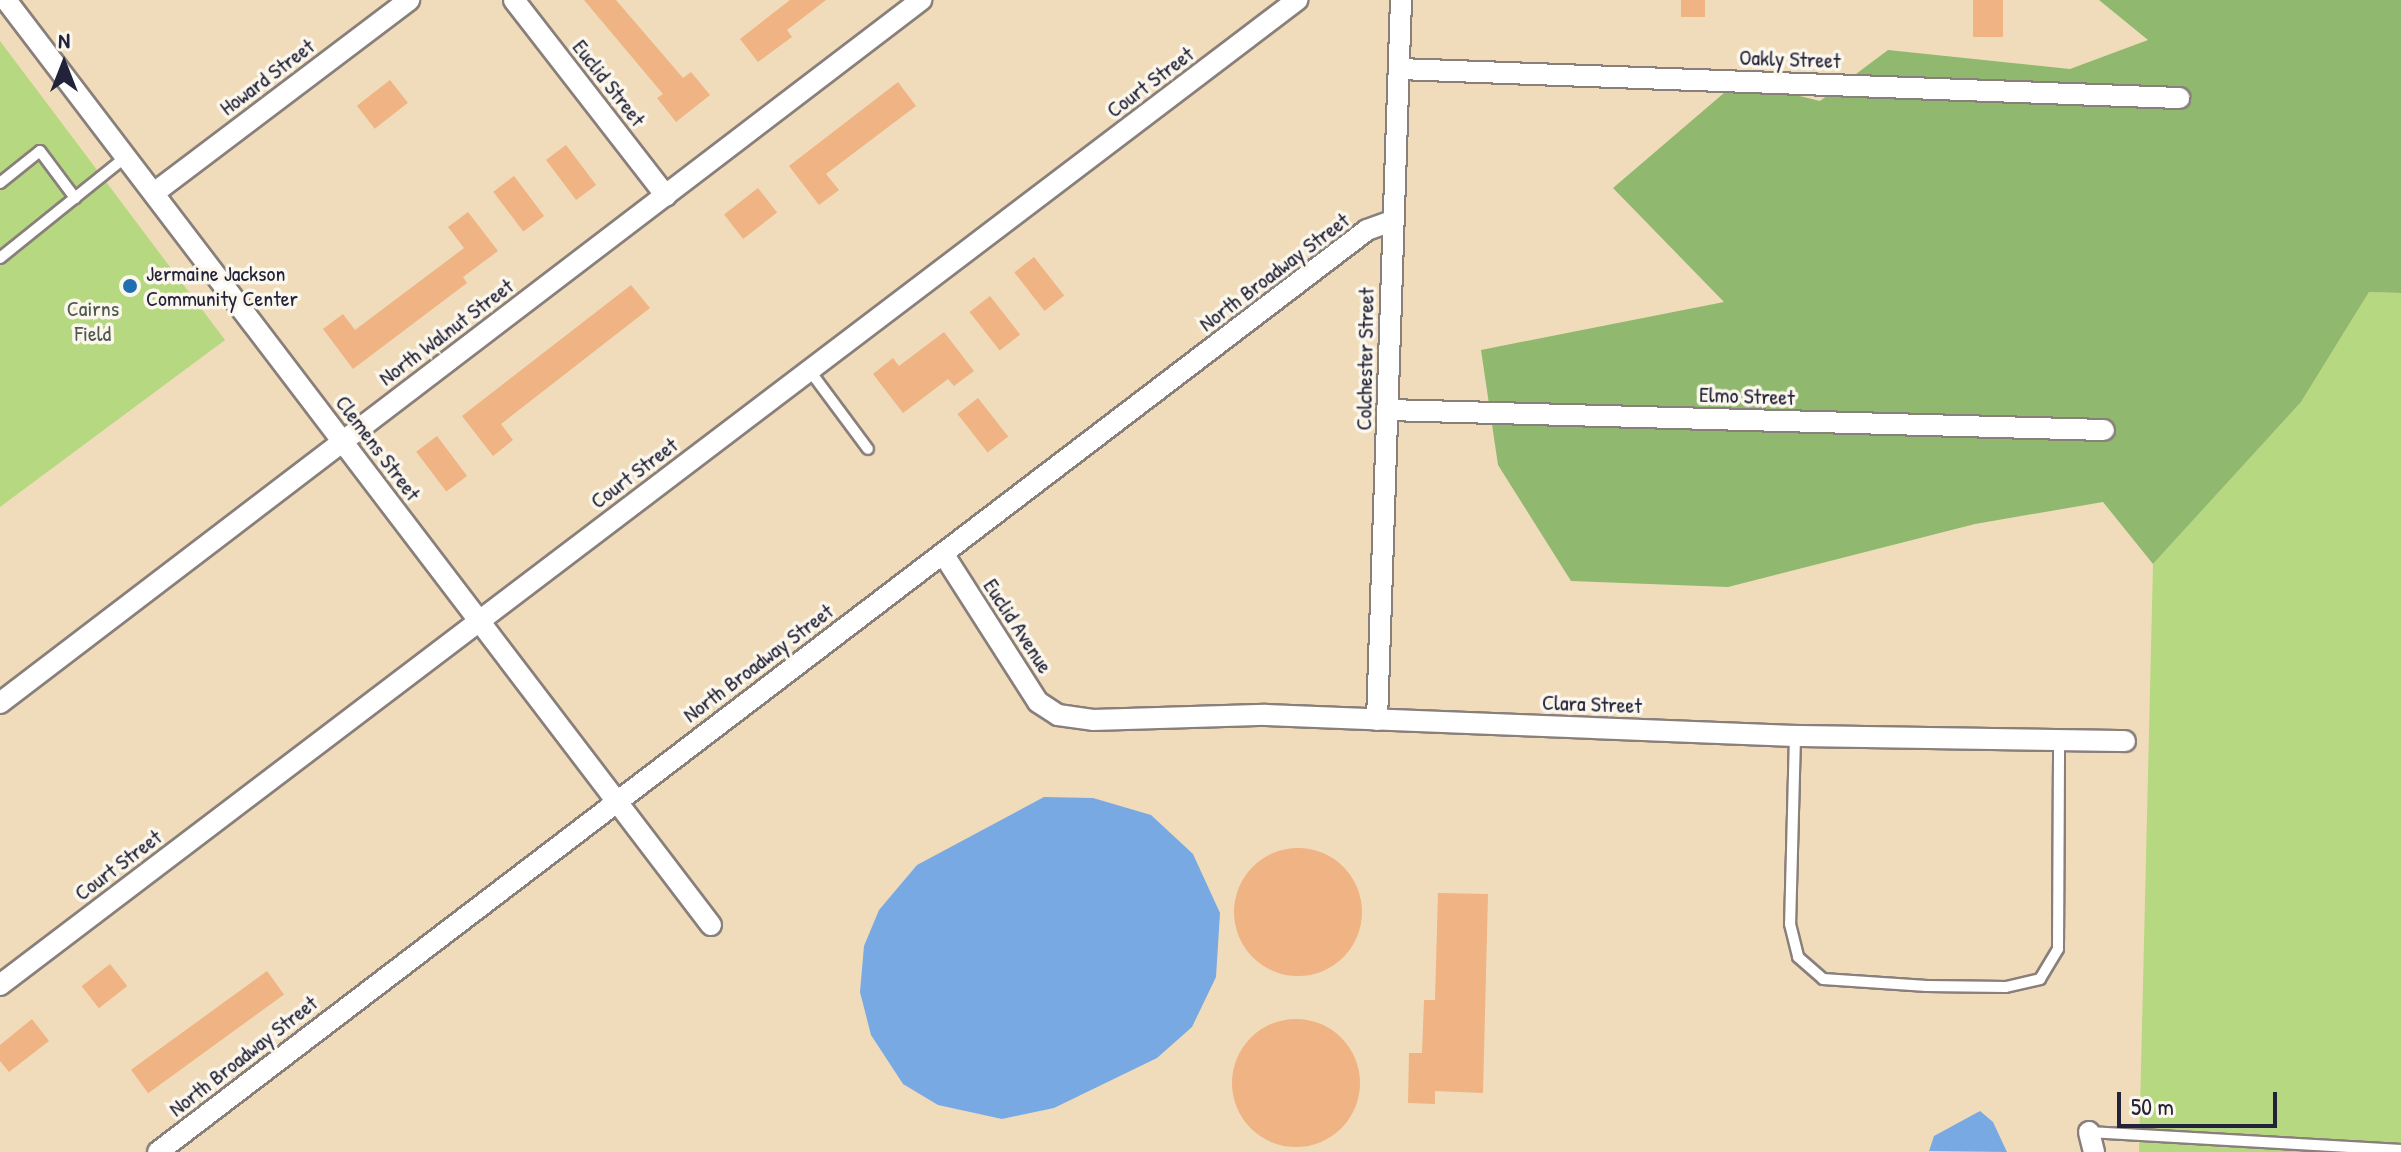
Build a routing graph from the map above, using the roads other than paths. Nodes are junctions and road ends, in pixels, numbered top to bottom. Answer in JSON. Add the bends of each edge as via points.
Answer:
{"nodes":[{"id":1,"x":6,"y":0,"type":"edge"},
{"id":2,"x":409,"y":0,"type":"edge"},
{"id":3,"x":514,"y":0,"type":"edge"},
{"id":4,"x":921,"y":0,"type":"edge"},
{"id":5,"x":1297,"y":0,"type":"edge"},
{"id":6,"x":1401,"y":0,"type":"edge"},
{"id":7,"x":1399,"y":69,"type":"junction"},
{"id":8,"x":2179,"y":98,"type":"dead end"},
{"id":9,"x":127,"y":156,"type":"junction"},
{"id":10,"x":0,"y":183,"type":"edge"},
{"id":11,"x":154,"y":193,"type":"junction"},
{"id":12,"x":666,"y":196,"type":"junction"},
{"id":13,"x":75,"y":198,"type":"junction"},
{"id":14,"x":1392,"y":221,"type":"junction"},
{"id":15,"x":0,"y":258,"type":"edge"},
{"id":16,"x":810,"y":371,"type":"junction"},
{"id":17,"x":1388,"y":410,"type":"junction"},
{"id":18,"x":2104,"y":430,"type":"dead end"},
{"id":19,"x":342,"y":440,"type":"junction"},
{"id":20,"x":868,"y":449,"type":"dead end"},
{"id":21,"x":944,"y":555,"type":"junction"},
{"id":22,"x":478,"y":620,"type":"junction"},
{"id":23,"x":0,"y":703,"type":"edge"},
{"id":24,"x":1058,"y":715,"type":"joint"},
{"id":25,"x":1377,"y":720,"type":"junction"},
{"id":26,"x":1795,"y":736,"type":"junction"},
{"id":27,"x":2059,"y":738,"type":"junction"},
{"id":28,"x":2125,"y":741,"type":"dead end"},
{"id":29,"x":615,"y":798,"type":"junction"},
{"id":30,"x":711,"y":925,"type":"dead end"},
{"id":31,"x":0,"y":985,"type":"edge"},
{"id":32,"x":2091,"y":1142,"type":"edge"},
{"id":33,"x":2401,"y":1150,"type":"edge"},
{"id":34,"x":158,"y":1152,"type":"edge"}],
"edges":[{"from":1,"to":9,"type":"street","name":"Clemens Street"},
{"from":2,"to":11,"type":"street","name":"Howard Street"},
{"from":3,"to":12,"type":"street","name":"Euclid Street"},
{"from":4,"to":12,"type":"street","name":"North Walnut Street"},
{"from":5,"to":16,"type":"street","name":"Court Street"},
{"from":6,"to":7,"type":"street","name":"Colchester Street"},
{"from":7,"to":8,"type":"street","name":"Oakly Street"},
{"from":7,"to":14,"type":"street","name":"Colchester Street"},
{"from":9,"to":11,"type":"street","name":"Clemens Street"},
{"from":9,"to":13,"type":"lane"},
{"from":10,"to":13,"type":"lane","via":[[40,151]]},
{"from":11,"to":19,"type":"street","name":"Clemens Street"},
{"from":12,"to":19,"type":"street","name":"North Walnut Street"},
{"from":13,"to":15,"type":"lane"},
{"from":14,"to":17,"type":"street","name":"Colchester Street"},
{"from":14,"to":21,"type":"street","name":"North Broadway Street","via":[[1367,230]]},
{"from":16,"to":20,"type":"lane"},
{"from":16,"to":22,"type":"street","name":"Court Street"},
{"from":17,"to":18,"type":"street","name":"Elmo Street"},
{"from":17,"to":25,"type":"street","name":"Colchester Street"},
{"from":19,"to":22,"type":"street","name":"Clemens Street"},
{"from":19,"to":23,"type":"street","name":"North Walnut Street"},
{"from":21,"to":24,"type":"street","name":"Euclid Avenue","via":[[1038,702]]},
{"from":21,"to":29,"type":"street","name":"North Broadway Street"},
{"from":22,"to":29,"type":"street","name":"Clemens Street"},
{"from":22,"to":31,"type":"street","name":"Court Street"},
{"from":24,"to":25,"type":"street","name":"Clara Street","via":[[1093,720],[1266,715]]},
{"from":25,"to":26,"type":"street","name":"Clara Street"},
{"from":26,"to":27,"type":"street","name":"Clara Street"},
{"from":26,"to":27,"type":"lane","via":[[1790,924],[1798,957],[1823,979],[2006,987],[2040,979],[2058,949]]},
{"from":27,"to":28,"type":"street","name":"Clara Street"},
{"from":29,"to":30,"type":"street","name":"Clemens Street"},
{"from":29,"to":34,"type":"street","name":"North Broadway Street"},
{"from":32,"to":33,"type":"lane"}]}
